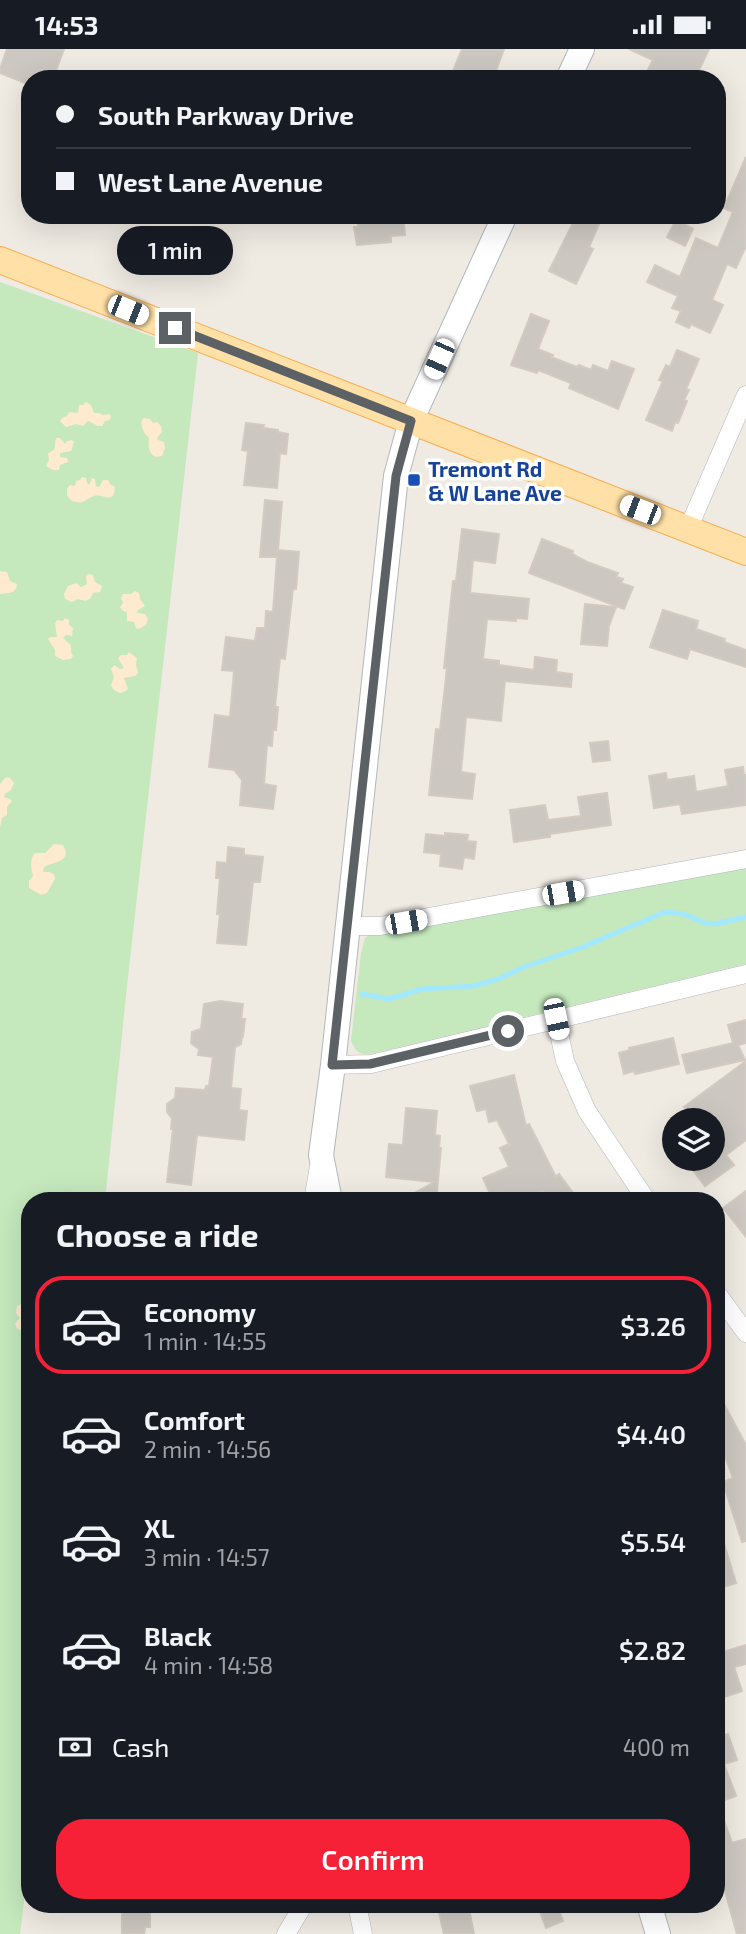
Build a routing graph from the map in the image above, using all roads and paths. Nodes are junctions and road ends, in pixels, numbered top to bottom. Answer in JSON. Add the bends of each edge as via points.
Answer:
{"nodes":[{"id":1,"x":582,"y":49,"type":"edge"},
{"id":2,"x":572,"y":70,"type":"edge"},
{"id":3,"x":501,"y":224,"type":"edge"},
{"id":4,"x":0,"y":260,"type":"edge"},
{"id":5,"x":746,"y":395,"type":"edge"},
{"id":6,"x":411,"y":421,"type":"junction"},
{"id":7,"x":688,"y":529,"type":"junction"},
{"id":8,"x":746,"y":552,"type":"edge"},
{"id":9,"x":746,"y":859,"type":"edge"},
{"id":10,"x":347,"y":926,"type":"junction"},
{"id":11,"x":746,"y":974,"type":"edge"},
{"id":12,"x":556,"y":1019,"type":"junction"},
{"id":13,"x":332,"y":1065,"type":"junction"},
{"id":14,"x":321,"y":1155,"type":"junction"},
{"id":15,"x":315,"y":1192,"type":"edge"},
{"id":16,"x":328,"y":1192,"type":"edge"},
{"id":17,"x":641,"y":1192,"type":"edge"},
{"id":18,"x":725,"y":1304,"type":"edge"},
{"id":19,"x":746,"y":1332,"type":"edge"},
{"id":20,"x":299,"y":1913,"type":"edge"},
{"id":21,"x":359,"y":1913,"type":"edge"},
{"id":22,"x":652,"y":1913,"type":"edge"},
{"id":23,"x":286,"y":1934,"type":"edge"},
{"id":24,"x":363,"y":1934,"type":"edge"},
{"id":25,"x":658,"y":1934,"type":"edge"}],
"edges":[{"from":1,"to":2,"type":"street"},
{"from":3,"to":6,"type":"street"},
{"from":4,"to":6,"type":"main road"},
{"from":5,"to":7,"type":"street"},
{"from":6,"to":7,"type":"main road"},
{"from":6,"to":10,"type":"street","via":[[396,476]]},
{"from":7,"to":8,"type":"main road"},
{"from":9,"to":10,"type":"street","via":[[380,926]]},
{"from":10,"to":13,"type":"street"},
{"from":11,"to":12,"type":"street"},
{"from":12,"to":13,"type":"street","via":[[370,1064]]},
{"from":12,"to":17,"type":"street","via":[[565,1061],[587,1111]]},
{"from":13,"to":14,"type":"street"},
{"from":14,"to":15,"type":"street"},
{"from":14,"to":16,"type":"street"},
{"from":18,"to":19,"type":"street"},
{"from":20,"to":23,"type":"street"},
{"from":21,"to":24,"type":"street"},
{"from":22,"to":25,"type":"street"}]}
